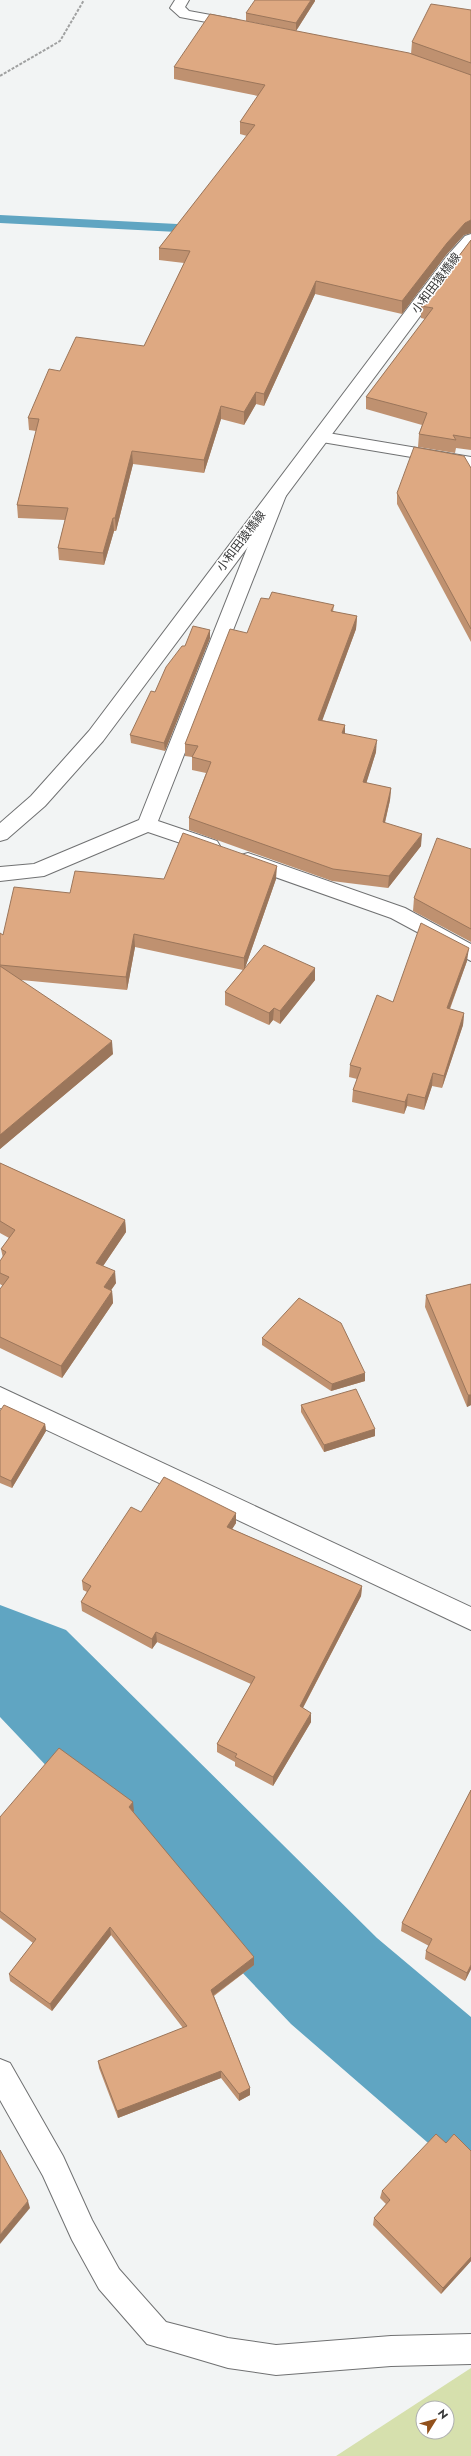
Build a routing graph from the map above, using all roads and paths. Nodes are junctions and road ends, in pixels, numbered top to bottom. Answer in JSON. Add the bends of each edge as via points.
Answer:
{"nodes":[{"id":1,"x":84,"y":0,"type":"edge"},
{"id":2,"x":182,"y":0,"type":"edge"},
{"id":3,"x":249,"y":27,"type":"edge"},
{"id":4,"x":0,"y":76,"type":"edge"},
{"id":5,"x":471,"y":239,"type":"edge"},
{"id":6,"x":322,"y":437,"type":"junction"},
{"id":7,"x":471,"y":462,"type":"edge"},
{"id":8,"x":280,"y":488,"type":"junction"},
{"id":9,"x":147,"y":824,"type":"junction"},
{"id":10,"x":0,"y":834,"type":"edge"},
{"id":11,"x":0,"y":874,"type":"edge"},
{"id":12,"x":471,"y":954,"type":"edge"},
{"id":13,"x":0,"y":1397,"type":"edge"},
{"id":14,"x":471,"y":1619,"type":"edge"},
{"id":15,"x":0,"y":2073,"type":"edge"},
{"id":16,"x":471,"y":2349,"type":"edge"}],
"edges":[{"from":1,"to":4,"type":"path","via":[[60,41]]},
{"from":2,"to":3,"type":"street","via":[[177,8],[185,14]]},
{"from":5,"to":6,"type":"street","name":"小和田猿橋線","via":[[453,259]]},
{"from":6,"to":7,"type":"street"},
{"from":6,"to":8,"type":"street","name":"小和田猿橋線"},
{"from":8,"to":9,"type":"street"},
{"from":8,"to":10,"type":"street","name":"小和田猿橋線","via":[[96,736],[38,801]]},
{"from":9,"to":11,"type":"street","via":[[37,871]]},
{"from":9,"to":12,"type":"street","via":[[398,913]]},
{"from":13,"to":14,"type":"street"},
{"from":15,"to":16,"type":"street","via":[[53,2166],[82,2230],[109,2280],[157,2334],[228,2353],[276,2360],[391,2351]]}]}
